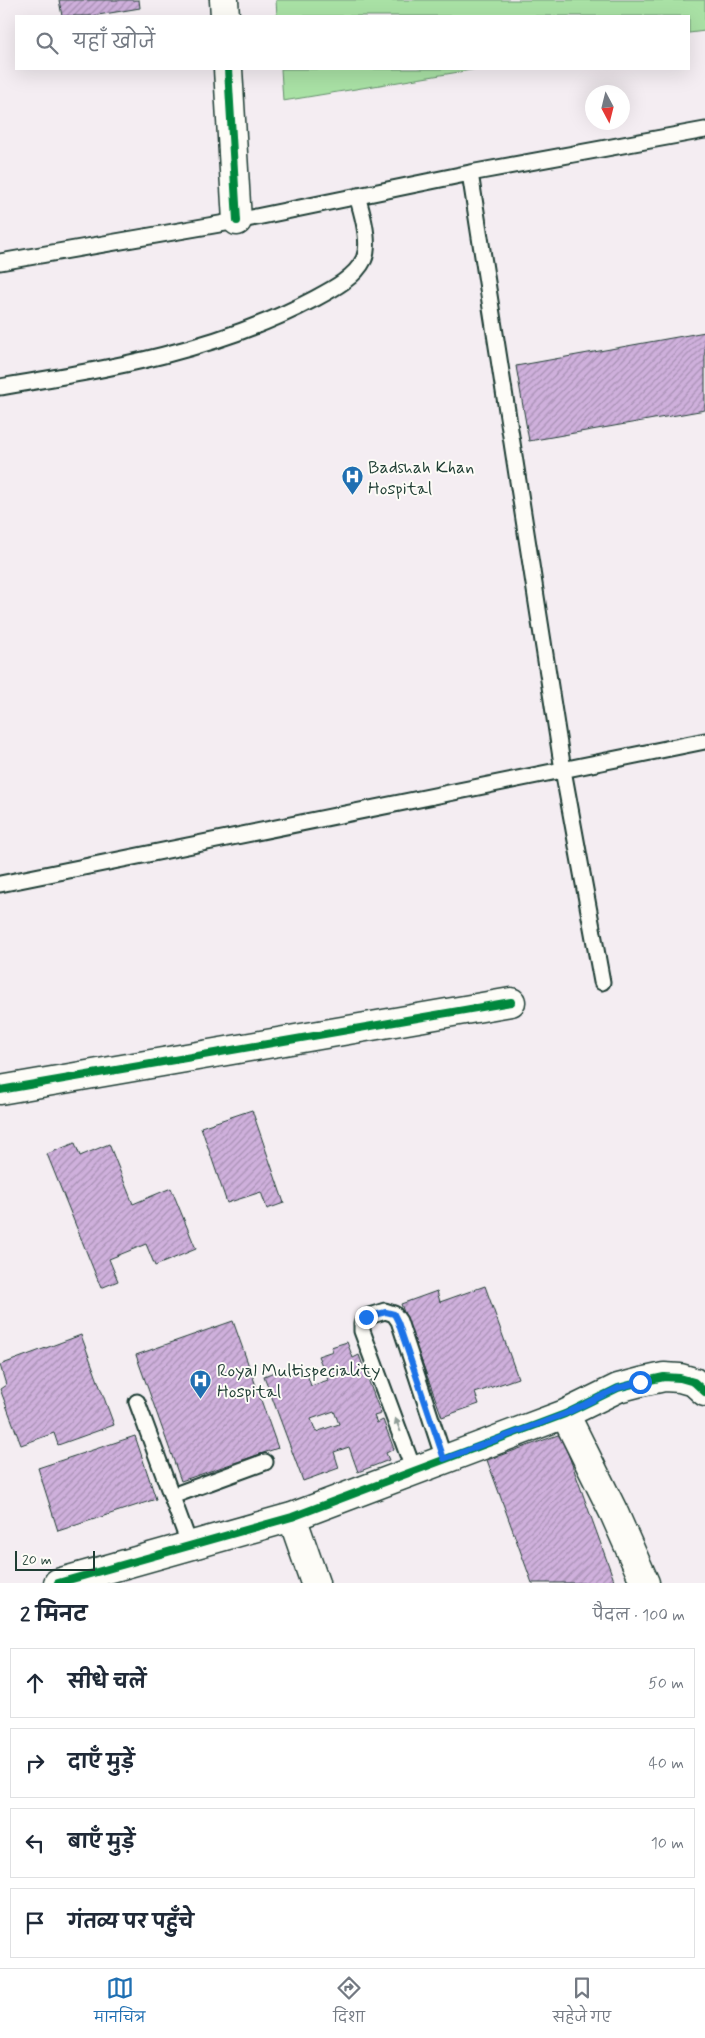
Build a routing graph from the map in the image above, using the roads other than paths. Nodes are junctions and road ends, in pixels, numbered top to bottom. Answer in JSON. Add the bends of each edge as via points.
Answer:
{"nodes":[{"id":1,"x":224,"y":0,"type":"edge"},
{"id":2,"x":224,"y":15,"type":"edge"},
{"id":3,"x":228,"y":70,"type":"edge"},
{"id":4,"x":705,"y":130,"type":"edge"},
{"id":5,"x":470,"y":173,"type":"junction"},
{"id":6,"x":357,"y":196,"type":"junction"},
{"id":7,"x":236,"y":221,"type":"junction"},
{"id":8,"x":0,"y":262,"type":"edge"},
{"id":9,"x":0,"y":387,"type":"edge"},
{"id":10,"x":705,"y":741,"type":"edge"},
{"id":11,"x":563,"y":770,"type":"junction"},
{"id":12,"x":0,"y":884,"type":"edge"},
{"id":13,"x":602,"y":982,"type":"dead end"},
{"id":14,"x":511,"y":1002,"type":"dead end"},
{"id":15,"x":0,"y":1090,"type":"edge"},
{"id":16,"x":705,"y":1392,"type":"edge"},
{"id":17,"x":137,"y":1402,"type":"dead end"},
{"id":18,"x":565,"y":1414,"type":"junction"},
{"id":19,"x":444,"y":1459,"type":"junction"},
{"id":20,"x":264,"y":1462,"type":"dead end"},
{"id":21,"x":414,"y":1471,"type":"junction"},
{"id":22,"x":172,"y":1496,"type":"junction"},
{"id":23,"x":292,"y":1517,"type":"junction"},
{"id":24,"x":190,"y":1546,"type":"junction"},
{"id":25,"x":58,"y":1583,"type":"edge"},
{"id":26,"x":315,"y":1583,"type":"edge"},
{"id":27,"x":645,"y":1583,"type":"edge"}],
"edges":[{"from":1,"to":2,"type":"street"},
{"from":3,"to":7,"type":"street"},
{"from":4,"to":5,"type":"lane"},
{"from":5,"to":6,"type":"lane"},
{"from":5,"to":11,"type":"lane"},
{"from":6,"to":7,"type":"lane"},
{"from":6,"to":9,"type":"lane","via":[[365,232],[364,259],[353,275],[281,317],[193,348]]},
{"from":7,"to":8,"type":"lane"},
{"from":10,"to":11,"type":"lane"},
{"from":11,"to":12,"type":"lane"},
{"from":11,"to":13,"type":"lane"},
{"from":14,"to":15,"type":"street"},
{"from":16,"to":18,"type":"street","via":[[694,1382],[664,1377],[618,1388]]},
{"from":17,"to":22,"type":"lane"},
{"from":18,"to":19,"type":"street"},
{"from":18,"to":27,"type":"street"},
{"from":19,"to":21,"type":"street"},
{"from":21,"to":19,"type":"lane","one_way":true,"via":[[362,1331],[366,1317],[386,1312],[394,1314]]},
{"from":20,"to":22,"type":"lane"},
{"from":21,"to":23,"type":"street"},
{"from":22,"to":24,"type":"lane"},
{"from":23,"to":24,"type":"street"},
{"from":23,"to":26,"type":"street"},
{"from":24,"to":25,"type":"street"}]}
